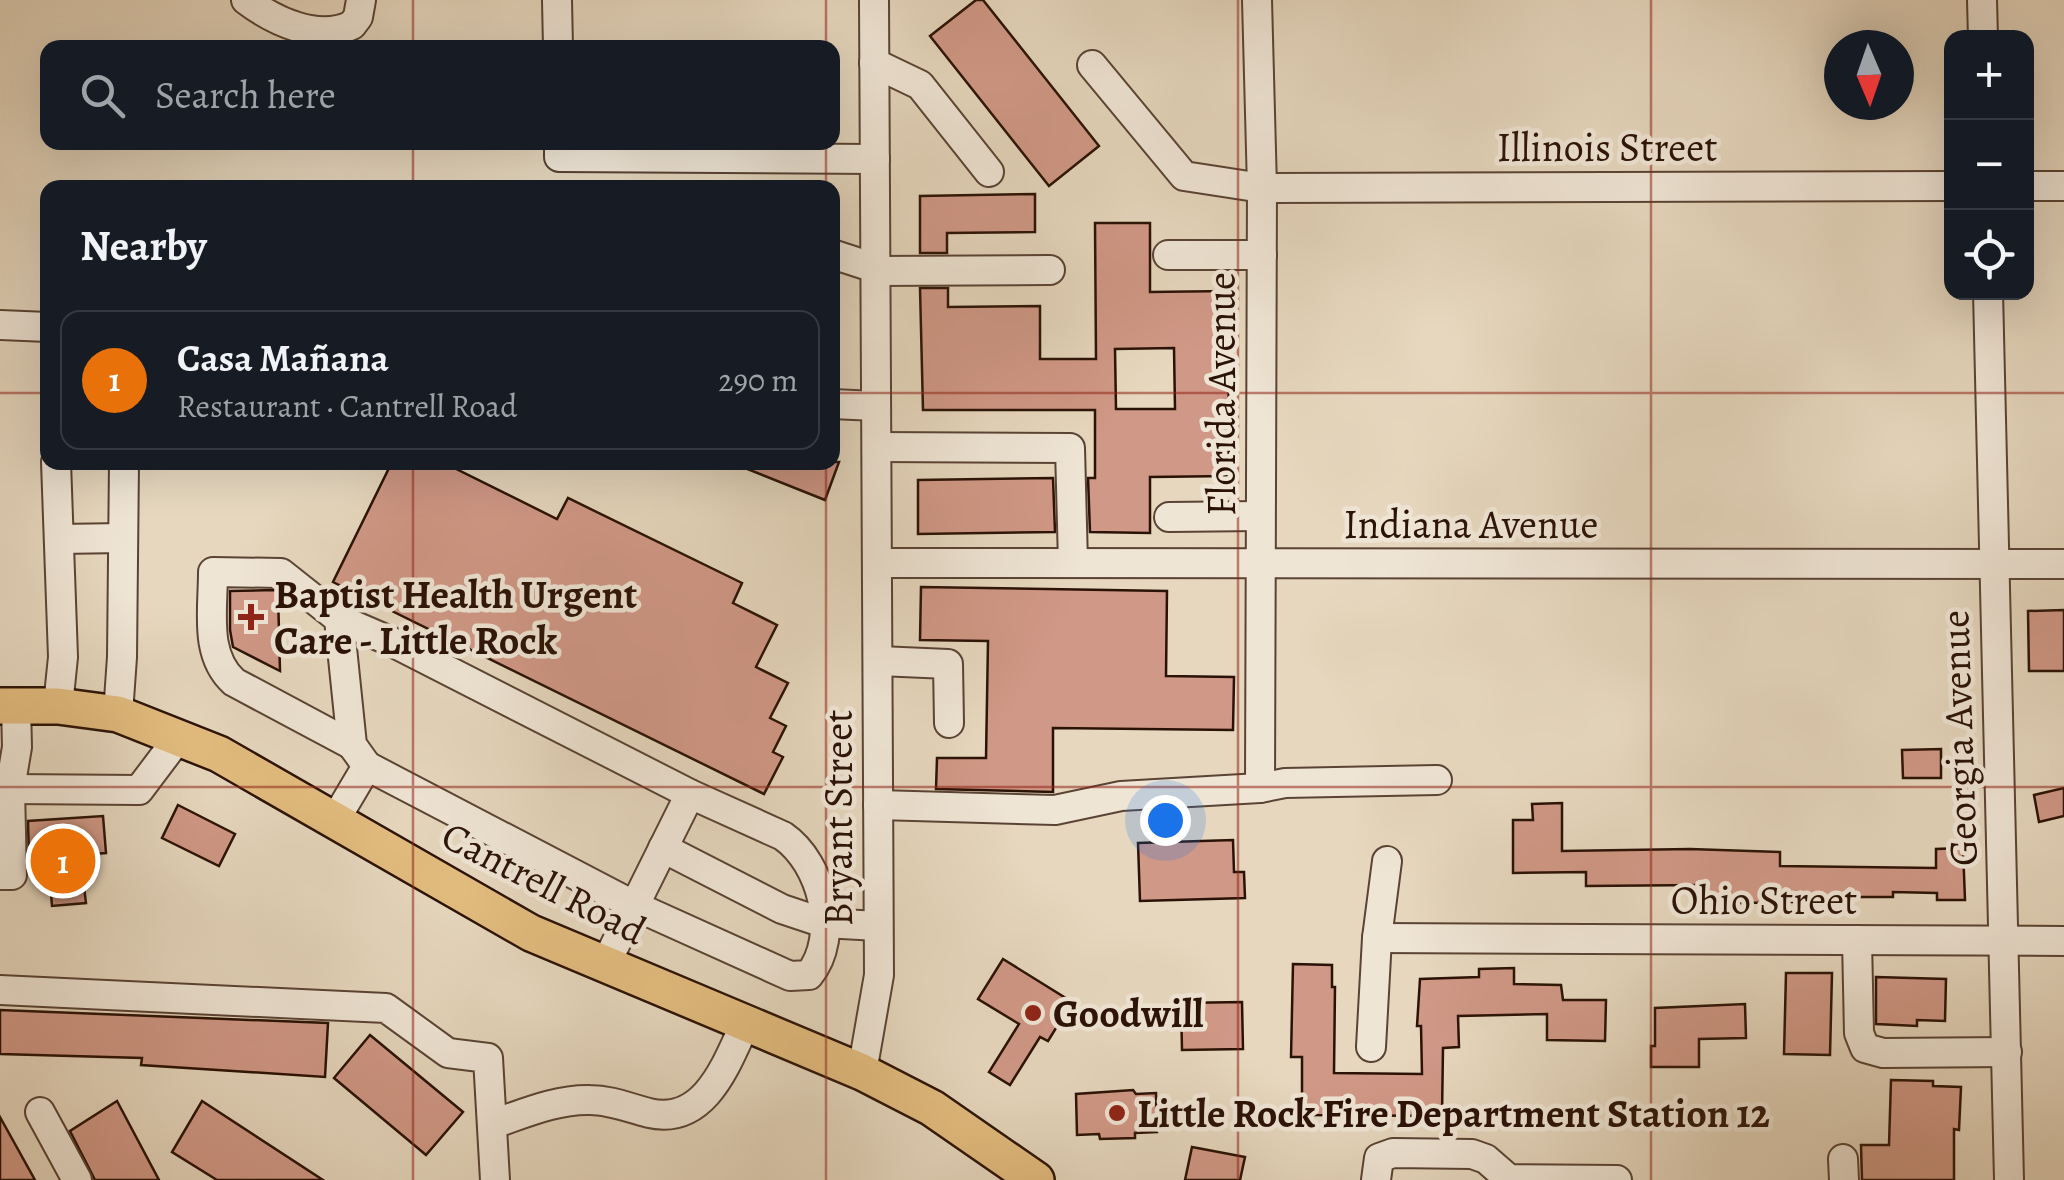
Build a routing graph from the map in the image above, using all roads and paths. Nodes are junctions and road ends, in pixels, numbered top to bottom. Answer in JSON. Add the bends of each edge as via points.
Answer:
{"nodes":[{"id":1,"x":246,"y":0,"type":"edge"},
{"id":2,"x":360,"y":0,"type":"edge"},
{"id":3,"x":558,"y":0,"type":"edge"},
{"id":4,"x":874,"y":0,"type":"edge"},
{"id":5,"x":1257,"y":0,"type":"edge"},
{"id":6,"x":1982,"y":0,"type":"edge"},
{"id":7,"x":1983,"y":30,"type":"edge"},
{"id":8,"x":558,"y":40,"type":"edge"},
{"id":9,"x":874,"y":63,"type":"junction"},
{"id":10,"x":1092,"y":64,"type":"dead end"},
{"id":11,"x":559,"y":150,"type":"edge"},
{"id":12,"x":875,"y":159,"type":"junction"},
{"id":13,"x":989,"y":172,"type":"dead end"},
{"id":14,"x":1944,"y":186,"type":"edge"},
{"id":15,"x":2034,"y":186,"type":"edge"},
{"id":16,"x":2064,"y":186,"type":"edge"},
{"id":17,"x":1262,"y":188,"type":"junction"},
{"id":18,"x":1168,"y":255,"type":"dead end"},
{"id":19,"x":1262,"y":255,"type":"junction"},
{"id":20,"x":840,"y":257,"type":"edge"},
{"id":21,"x":876,"y":269,"type":"junction"},
{"id":22,"x":1050,"y":270,"type":"dead end"},
{"id":23,"x":1988,"y":300,"type":"edge"},
{"id":24,"x":0,"y":325,"type":"edge"},
{"id":25,"x":40,"y":326,"type":"edge"},
{"id":26,"x":840,"y":404,"type":"edge"},
{"id":27,"x":876,"y":406,"type":"junction"},
{"id":28,"x":876,"y":447,"type":"junction"},
{"id":29,"x":56,"y":470,"type":"edge"},
{"id":30,"x":124,"y":470,"type":"edge"},
{"id":31,"x":1260,"y":516,"type":"junction"},
{"id":32,"x":1169,"y":517,"type":"dead end"},
{"id":33,"x":123,"y":538,"type":"junction"},
{"id":34,"x":59,"y":539,"type":"junction"},
{"id":35,"x":877,"y":563,"type":"junction"},
{"id":36,"x":1073,"y":564,"type":"junction"},
{"id":37,"x":1260,"y":564,"type":"junction"},
{"id":38,"x":1993,"y":564,"type":"junction"},
{"id":39,"x":2064,"y":564,"type":"edge"},
{"id":40,"x":339,"y":620,"type":"junction"},
{"id":41,"x":878,"y":661,"type":"junction"},
{"id":42,"x":8,"y":706,"type":"edge"},
{"id":43,"x":58,"y":706,"type":"junction"},
{"id":44,"x":118,"y":714,"type":"junction"},
{"id":45,"x":949,"y":723,"type":"dead end"},
{"id":46,"x":179,"y":737,"type":"junction"},
{"id":47,"x":359,"y":756,"type":"junction"},
{"id":48,"x":1436,"y":780,"type":"dead end"},
{"id":49,"x":10,"y":788,"type":"junction"},
{"id":50,"x":1260,"y":788,"type":"junction"},
{"id":51,"x":690,"y":794,"type":"junction"},
{"id":52,"x":878,"y":805,"type":"junction"},
{"id":53,"x":335,"y":820,"type":"junction"},
{"id":54,"x":664,"y":848,"type":"junction"},
{"id":55,"x":1388,"y":861,"type":"dead end"},
{"id":56,"x":0,"y":876,"type":"edge"},
{"id":57,"x":635,"y":906,"type":"junction"},
{"id":58,"x":824,"y":923,"type":"junction"},
{"id":59,"x":878,"y":926,"type":"junction"},
{"id":60,"x":1377,"y":938,"type":"junction"},
{"id":61,"x":2005,"y":939,"type":"junction"},
{"id":62,"x":1857,"y":940,"type":"junction"},
{"id":63,"x":2064,"y":941,"type":"edge"},
{"id":64,"x":605,"y":964,"type":"junction"},
{"id":65,"x":0,"y":990,"type":"edge"},
{"id":66,"x":746,"y":1022,"type":"junction"},
{"id":67,"x":1371,"y":1047,"type":"dead end"},
{"id":68,"x":2007,"y":1052,"type":"junction"},
{"id":69,"x":862,"y":1072,"type":"junction"},
{"id":70,"x":40,"y":1112,"type":"dead end"},
{"id":71,"x":493,"y":1124,"type":"junction"},
{"id":72,"x":77,"y":1180,"type":"edge"},
{"id":73,"x":495,"y":1180,"type":"edge"},
{"id":74,"x":1036,"y":1180,"type":"edge"},
{"id":75,"x":1376,"y":1180,"type":"edge"},
{"id":76,"x":1617,"y":1180,"type":"edge"},
{"id":77,"x":2009,"y":1180,"type":"edge"}],
"edges":[{"from":1,"to":2,"type":"street","via":[[264,14],[326,32],[352,25]]},
{"from":3,"to":8,"type":"street"},
{"from":4,"to":9,"type":"street","name":"Bryant Street"},
{"from":5,"to":17,"type":"street","name":"Florida Avenue"},
{"from":6,"to":7,"type":"street"},
{"from":9,"to":12,"type":"street","name":"Bryant Street"},
{"from":9,"to":13,"type":"street","via":[[920,85]]},
{"from":10,"to":17,"type":"street","name":"Illinois Street","via":[[1184,176]]},
{"from":11,"to":12,"type":"street","via":[[559,156]]},
{"from":12,"to":21,"type":"street","name":"Bryant Street"},
{"from":14,"to":17,"type":"street","name":"Illinois Street"},
{"from":15,"to":16,"type":"street"},
{"from":17,"to":19,"type":"street","name":"Florida Avenue"},
{"from":18,"to":19,"type":"street"},
{"from":19,"to":31,"type":"street","name":"Florida Avenue"},
{"from":20,"to":21,"type":"street"},
{"from":21,"to":22,"type":"street"},
{"from":21,"to":27,"type":"street","name":"Bryant Street"},
{"from":23,"to":38,"type":"street","name":"Georgia Avenue"},
{"from":24,"to":25,"type":"street"},
{"from":26,"to":27,"type":"street"},
{"from":27,"to":28,"type":"street","name":"Bryant Street"},
{"from":28,"to":35,"type":"street","name":"Bryant Street"},
{"from":28,"to":36,"type":"street","via":[[1070,448]]},
{"from":29,"to":34,"type":"street"},
{"from":30,"to":33,"type":"street"},
{"from":31,"to":32,"type":"street"},
{"from":31,"to":37,"type":"street","name":"Florida Avenue"},
{"from":33,"to":34,"type":"street"},
{"from":33,"to":44,"type":"street"},
{"from":34,"to":43,"type":"street"},
{"from":35,"to":36,"type":"street","name":"Indiana Avenue"},
{"from":35,"to":41,"type":"street","name":"Bryant Street"},
{"from":36,"to":37,"type":"street","name":"Indiana Avenue"},
{"from":37,"to":38,"type":"street","name":"Indiana Avenue"},
{"from":37,"to":50,"type":"street","name":"Florida Avenue"},
{"from":38,"to":39,"type":"street","name":"Indiana Avenue"},
{"from":38,"to":61,"type":"street","name":"Georgia Avenue"},
{"from":40,"to":47,"type":"street"},
{"from":40,"to":47,"type":"street","via":[[281,573],[213,572],[218,668]]},
{"from":40,"to":51,"type":"street"},
{"from":41,"to":45,"type":"street","via":[[948,664]]},
{"from":41,"to":52,"type":"street","name":"Bryant Street"},
{"from":42,"to":43,"type":"main road","name":"Cantrell Road"},
{"from":42,"to":49,"type":"street","via":[[16,747]]},
{"from":43,"to":44,"type":"main road","name":"Cantrell Road"},
{"from":44,"to":46,"type":"main road","name":"Cantrell Road"},
{"from":46,"to":49,"type":"street","via":[[139,790]]},
{"from":46,"to":53,"type":"main road","name":"Cantrell Road"},
{"from":47,"to":53,"type":"street"},
{"from":47,"to":57,"type":"street"},
{"from":48,"to":50,"type":"street"},
{"from":49,"to":56,"type":"street","via":[[12,875]]},
{"from":50,"to":52,"type":"street","via":[[1121,796],[1055,810]]},
{"from":51,"to":54,"type":"street"},
{"from":51,"to":58,"type":"street","via":[[796,845],[812,869]]},
{"from":52,"to":59,"type":"street","name":"Bryant Street"},
{"from":53,"to":64,"type":"main road","name":"Cantrell Road","via":[[500,916]]},
{"from":54,"to":57,"type":"street"},
{"from":54,"to":58,"type":"street","via":[[782,909]]},
{"from":55,"to":60,"type":"street"},
{"from":57,"to":58,"type":"street","via":[[790,976],[808,974],[819,962]]},
{"from":57,"to":64,"type":"street"},
{"from":58,"to":59,"type":"street"},
{"from":59,"to":69,"type":"street","name":"Bryant Street","via":[[876,1005]]},
{"from":60,"to":62,"type":"street","name":"Ohio Street"},
{"from":60,"to":67,"type":"street"},
{"from":61,"to":62,"type":"street","name":"Ohio Street"},
{"from":61,"to":63,"type":"street","name":"Ohio Street"},
{"from":61,"to":68,"type":"street","name":"Georgia Avenue"},
{"from":62,"to":68,"type":"street","via":[[1865,1048]]},
{"from":64,"to":66,"type":"main road","name":"Cantrell Road"},
{"from":65,"to":71,"type":"street","via":[[386,1008],[448,1053],[488,1058]]},
{"from":66,"to":69,"type":"main road","name":"Cantrell Road"},
{"from":66,"to":71,"type":"street","via":[[718,1082],[687,1109],[652,1114],[586,1100]]},
{"from":68,"to":77,"type":"street","name":"Georgia Avenue"},
{"from":69,"to":74,"type":"main road","name":"Cantrell Road","via":[[932,1108]]},
{"from":70,"to":72,"type":"street"},
{"from":71,"to":73,"type":"street"},
{"from":75,"to":76,"type":"street","via":[[1379,1158],[1393,1152],[1472,1154],[1509,1178]]}]}
